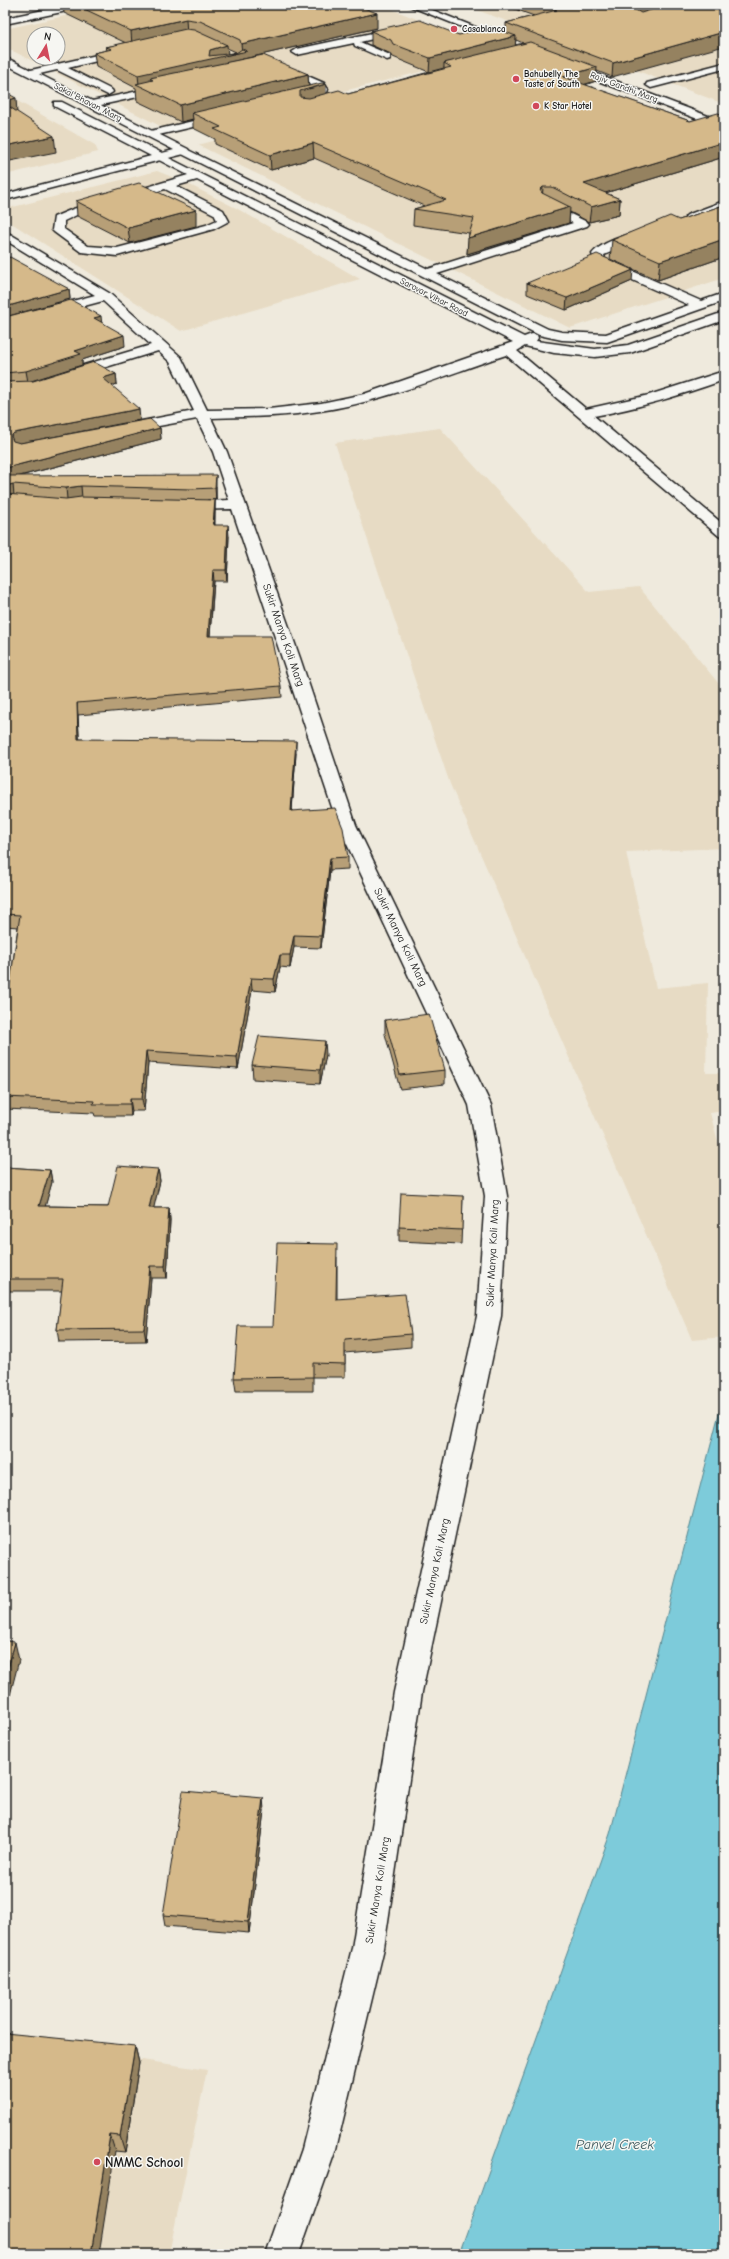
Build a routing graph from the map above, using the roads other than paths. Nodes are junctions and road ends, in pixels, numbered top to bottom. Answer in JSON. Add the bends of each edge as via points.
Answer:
{"nodes":[{"id":1,"x":44,"y":5,"type":"edge"},
{"id":2,"x":81,"y":5,"type":"edge"},
{"id":3,"x":412,"y":5,"type":"edge"},
{"id":4,"x":440,"y":5,"type":"edge"},
{"id":5,"x":458,"y":12,"type":"junction"},
{"id":6,"x":5,"y":13,"type":"edge"},
{"id":7,"x":443,"y":17,"type":"junction"},
{"id":8,"x":5,"y":21,"type":"edge"},
{"id":9,"x":431,"y":22,"type":"dead end"},
{"id":10,"x":410,"y":27,"type":"edge"},
{"id":11,"x":507,"y":30,"type":"dead end"},
{"id":12,"x":355,"y":43,"type":"junction"},
{"id":13,"x":516,"y":45,"type":"edge"},
{"id":14,"x":135,"y":49,"type":"edge"},
{"id":15,"x":297,"y":52,"type":"edge"},
{"id":16,"x":387,"y":56,"type":"edge"},
{"id":17,"x":5,"y":60,"type":"edge"},
{"id":18,"x":560,"y":62,"type":"edge"},
{"id":19,"x":724,"y":66,"type":"edge"},
{"id":20,"x":59,"y":67,"type":"junction"},
{"id":21,"x":270,"y":67,"type":"edge"},
{"id":22,"x":31,"y":73,"type":"junction"},
{"id":23,"x":666,"y":91,"type":"dead end"},
{"id":24,"x":108,"y":92,"type":"junction"},
{"id":25,"x":46,"y":98,"type":"dead end"},
{"id":26,"x":80,"y":98,"type":"junction"},
{"id":27,"x":292,"y":100,"type":"edge"},
{"id":28,"x":92,"y":104,"type":"junction"},
{"id":29,"x":233,"y":114,"type":"edge"},
{"id":30,"x":724,"y":126,"type":"edge"},
{"id":31,"x":150,"y":134,"type":"junction"},
{"id":32,"x":171,"y":144,"type":"junction"},
{"id":33,"x":148,"y":150,"type":"junction"},
{"id":34,"x":184,"y":150,"type":"junction"},
{"id":35,"x":160,"y":157,"type":"junction"},
{"id":36,"x":198,"y":176,"type":"junction"},
{"id":37,"x":5,"y":186,"type":"edge"},
{"id":38,"x":165,"y":186,"type":"junction"},
{"id":39,"x":5,"y":197,"type":"edge"},
{"id":40,"x":252,"y":203,"type":"junction"},
{"id":41,"x":724,"y":204,"type":"edge"},
{"id":42,"x":546,"y":206,"type":"edge"},
{"id":43,"x":228,"y":210,"type":"junction"},
{"id":44,"x":681,"y":220,"type":"edge"},
{"id":45,"x":652,"y":231,"type":"edge"},
{"id":46,"x":5,"y":235,"type":"edge"},
{"id":47,"x":427,"y":273,"type":"junction"},
{"id":48,"x":105,"y":296,"type":"junction"},
{"id":49,"x":724,"y":297,"type":"edge"},
{"id":50,"x":700,"y":305,"type":"junction"},
{"id":51,"x":724,"y":316,"type":"edge"},
{"id":52,"x":5,"y":323,"type":"edge"},
{"id":53,"x":544,"y":332,"type":"junction"},
{"id":54,"x":523,"y":342,"type":"junction"},
{"id":55,"x":160,"y":346,"type":"junction"},
{"id":56,"x":508,"y":350,"type":"junction"},
{"id":57,"x":724,"y":375,"type":"edge"},
{"id":58,"x":58,"y":378,"type":"edge"},
{"id":59,"x":202,"y":414,"type":"junction"},
{"id":60,"x":582,"y":414,"type":"junction"},
{"id":61,"x":116,"y":430,"type":"edge"},
{"id":62,"x":238,"y":504,"type":"junction"},
{"id":63,"x":171,"y":506,"type":"edge"},
{"id":64,"x":724,"y":533,"type":"edge"},
{"id":65,"x":282,"y":2254,"type":"edge"}],
"edges":[{"from":1,"to":6,"type":"street"},
{"from":2,"to":8,"type":"street"},
{"from":3,"to":7,"type":"street"},
{"from":4,"to":5,"type":"street"},
{"from":5,"to":7,"type":"street"},
{"from":5,"to":11,"type":"street"},
{"from":7,"to":9,"type":"street"},
{"from":7,"to":13,"type":"street"},
{"from":10,"to":12,"type":"street"},
{"from":12,"to":15,"type":"street"},
{"from":12,"to":16,"type":"street"},
{"from":14,"to":20,"type":"street"},
{"from":17,"to":22,"type":"street","name":"Sakal Bhavan Marg"},
{"from":18,"to":30,"type":"street","name":"Rajiv Gandhi Marg"},
{"from":19,"to":23,"type":"street","name":"Rajiv Gandhi Marg","via":[[647,84]]},
{"from":20,"to":22,"type":"street"},
{"from":20,"to":24,"type":"street"},
{"from":21,"to":27,"type":"street","via":[[281,68],[320,85],[323,89],[322,93]]},
{"from":22,"to":26,"type":"street","name":"Sakal Bhavan Marg"},
{"from":24,"to":26,"type":"street"},
{"from":24,"to":28,"type":"street","via":[[173,82]]},
{"from":25,"to":33,"type":"street","name":"Sakal Bhavan Marg"},
{"from":26,"to":28,"type":"street","name":"Sakal Bhavan Marg"},
{"from":28,"to":31,"type":"street","name":"Sakal Bhavan Marg"},
{"from":29,"to":31,"type":"street"},
{"from":31,"to":32,"type":"street","name":"Sakal Bhavan Marg"},
{"from":32,"to":33,"type":"street"},
{"from":32,"to":34,"type":"street","name":"Sakal Bhavan Marg"},
{"from":33,"to":35,"type":"street","name":"Sakal Bhavan Marg"},
{"from":33,"to":37,"type":"street"},
{"from":34,"to":35,"type":"street"},
{"from":34,"to":47,"type":"street","name":"Sarovar Vihar Road"},
{"from":35,"to":36,"type":"street","name":"Sarovar Vihar Road"},
{"from":35,"to":39,"type":"street"},
{"from":36,"to":38,"type":"street"},
{"from":36,"to":40,"type":"street","name":"Sarovar Vihar Road"},
{"from":38,"to":43,"type":"street"},
{"from":38,"to":43,"type":"street","via":[[65,216],[58,219],[58,230],[85,248],[117,252],[219,224]]},
{"from":40,"to":43,"type":"street"},
{"from":40,"to":54,"type":"street","name":"Sarovar Vihar Road"},
{"from":41,"to":44,"type":"street"},
{"from":42,"to":47,"type":"street","via":[[583,224]]},
{"from":45,"to":50,"type":"street","via":[[609,247],[598,254],[600,261]]},
{"from":46,"to":48,"type":"street","name":"Sukir Manya Koli Marg","via":[[26,254]]},
{"from":47,"to":53,"type":"street","name":"Sarovar Vihar Road"},
{"from":48,"to":52,"type":"street"},
{"from":48,"to":55,"type":"street","name":"Sukir Manya Koli Marg"},
{"from":49,"to":50,"type":"street","name":"Sarovar Vihar Road"},
{"from":50,"to":53,"type":"street","name":"Sarovar Vihar Road","via":[[607,338],[569,337]]},
{"from":51,"to":54,"type":"street","name":"Sarovar Vihar Road","via":[[630,349],[595,352],[554,349]]},
{"from":53,"to":54,"type":"street"},
{"from":54,"to":56,"type":"street"},
{"from":55,"to":58,"type":"street"},
{"from":55,"to":59,"type":"street","name":"Sukir Manya Koli Marg","via":[[176,360]]},
{"from":56,"to":59,"type":"street","via":[[367,397],[321,407],[269,413]]},
{"from":56,"to":60,"type":"street"},
{"from":57,"to":60,"type":"street","via":[[641,403]]},
{"from":59,"to":61,"type":"street"},
{"from":59,"to":62,"type":"street","name":"Sukir Manya Koli Marg","via":[[220,452]]},
{"from":60,"to":64,"type":"street"},
{"from":62,"to":63,"type":"street"},
{"from":62,"to":65,"type":"street","name":"Sukir Manya Koli Marg","via":[[347,825],[480,1105],[496,1196],[489,1316],[408,1692],[368,1948],[319,2149]]}]}
